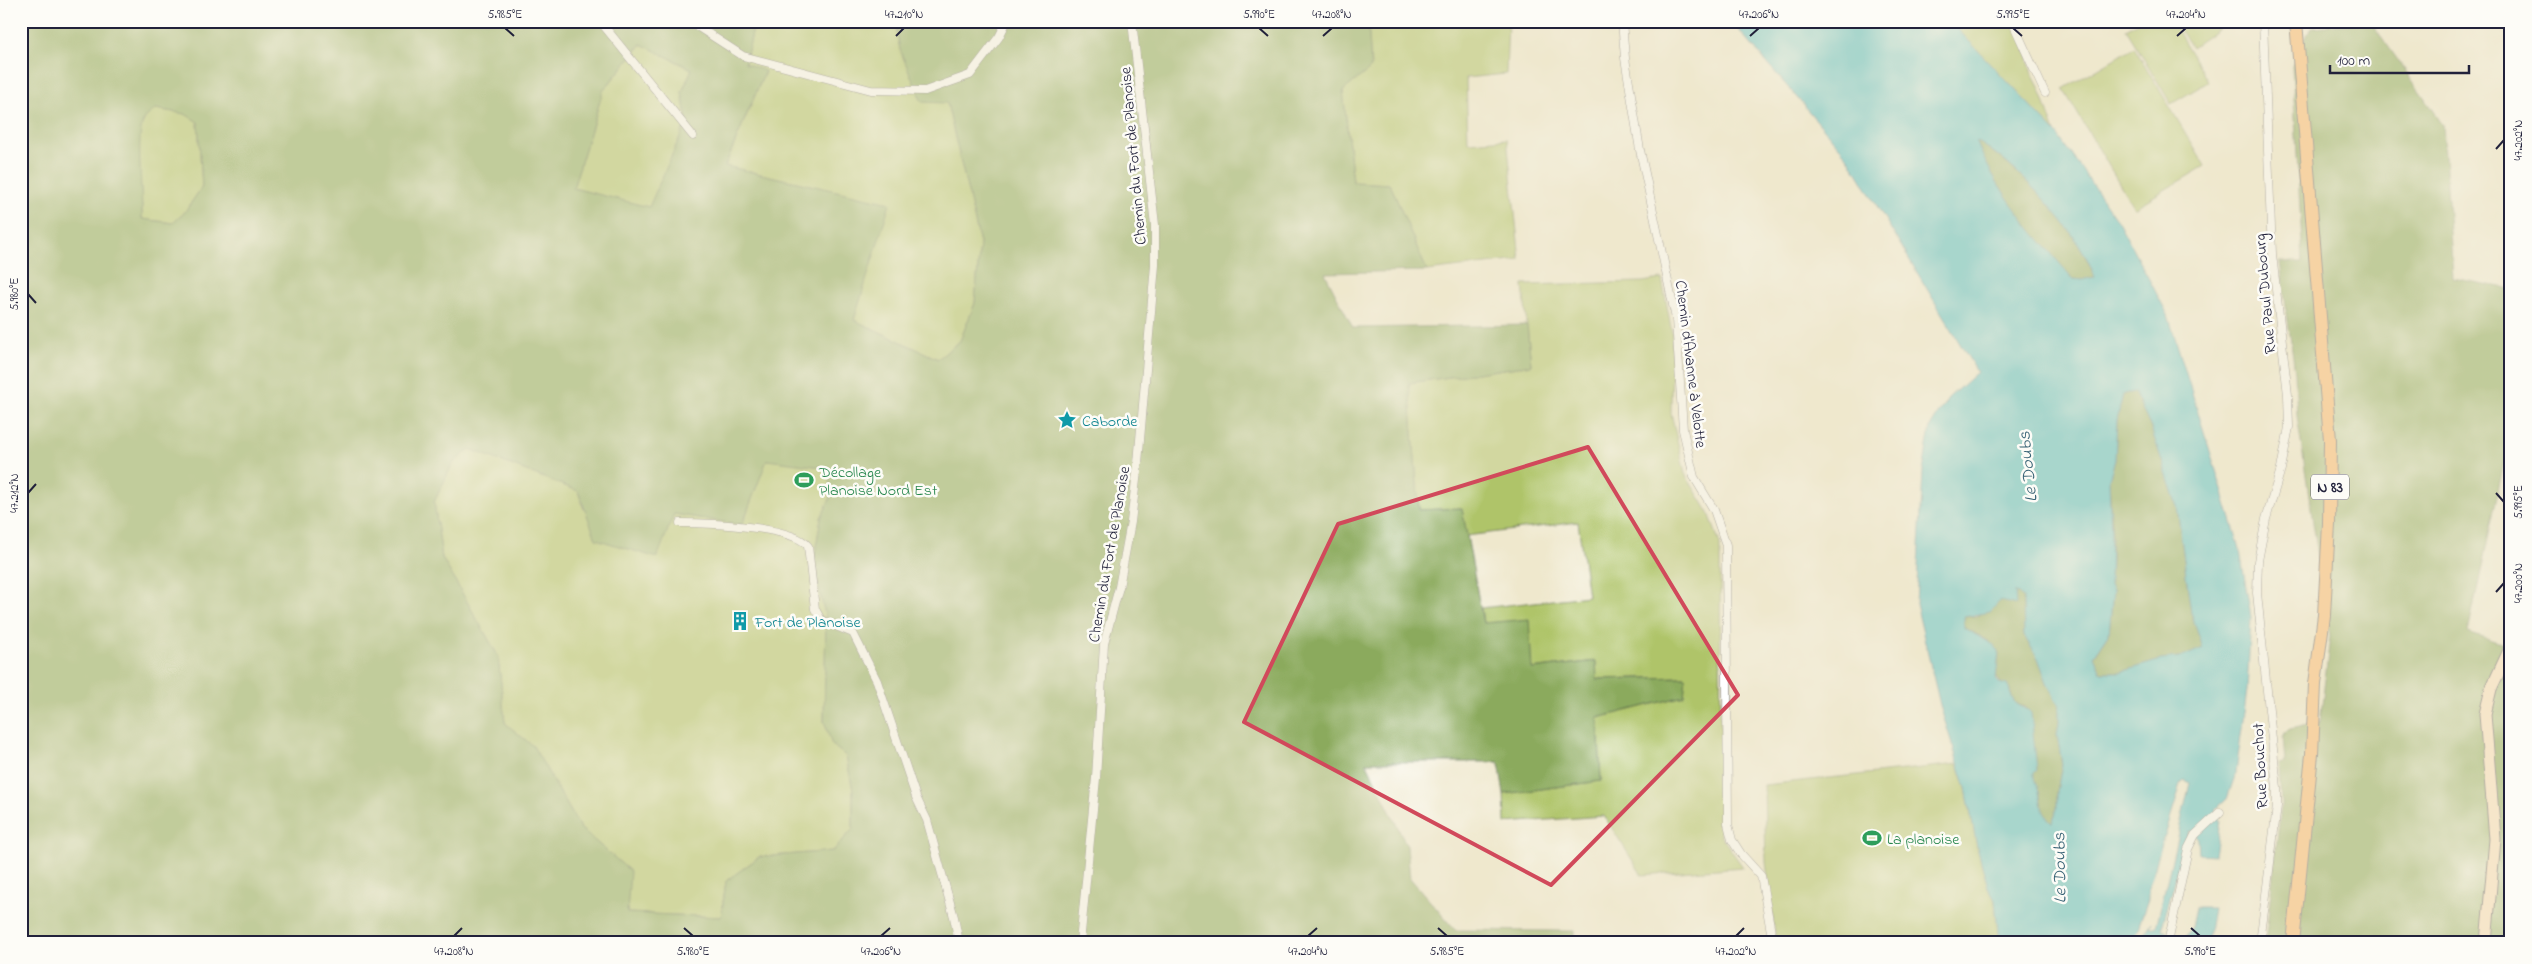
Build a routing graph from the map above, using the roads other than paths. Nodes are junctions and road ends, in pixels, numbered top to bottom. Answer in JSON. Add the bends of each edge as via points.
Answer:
{"nodes":[{"id":1,"x":600,"y":21,"type":"edge"},
{"id":2,"x":689,"y":21,"type":"edge"},
{"id":3,"x":1007,"y":21,"type":"edge"},
{"id":4,"x":1132,"y":21,"type":"edge"},
{"id":5,"x":1622,"y":21,"type":"edge"},
{"id":6,"x":2012,"y":21,"type":"edge"},
{"id":7,"x":2264,"y":21,"type":"edge"},
{"id":8,"x":2296,"y":21,"type":"edge"},
{"id":9,"x":2046,"y":93,"type":"dead end"},
{"id":10,"x":694,"y":136,"type":"dead end"},
{"id":11,"x":680,"y":523,"type":"dead end"},
{"id":12,"x":2260,"y":616,"type":"joint"},
{"id":13,"x":2511,"y":646,"type":"edge"},
{"id":14,"x":2220,"y":812,"type":"dead end"},
{"id":15,"x":959,"y":943,"type":"edge"},
{"id":16,"x":1080,"y":943,"type":"edge"},
{"id":17,"x":1773,"y":943,"type":"edge"},
{"id":18,"x":2168,"y":943,"type":"edge"},
{"id":19,"x":2260,"y":943,"type":"edge"},
{"id":20,"x":2293,"y":943,"type":"edge"},
{"id":21,"x":2486,"y":943,"type":"edge"}],
"edges":[{"from":1,"to":10,"type":"street"},
{"from":2,"to":3,"type":"street","via":[[743,56],[871,90],[925,91],[970,75]]},
{"from":4,"to":16,"type":"street","name":"Chemin du Fort de Planoise","via":[[1154,225],[1155,265],[1131,522],[1104,644],[1096,778]]},
{"from":5,"to":17,"type":"street","name":"Chemin d'Avanne à Velotte","via":[[1640,150],[1676,319],[1683,430],[1694,477],[1714,510],[1726,545],[1728,824],[1732,840],[1761,876]]},
{"from":6,"to":9,"type":"street"},
{"from":7,"to":12,"type":"street","name":"Rue Paul Dubourg","via":[[2272,254],[2289,427],[2258,561]]},
{"from":8,"to":20,"type":"main road","number":"N 83","via":[[2330,440],[2324,615]]},
{"from":11,"to":15,"type":"street","via":[[722,524],[782,533],[802,539],[808,546],[815,609],[821,620],[854,633],[877,681],[916,797],[927,820]]},
{"from":12,"to":19,"type":"street","name":"Rue Bouchot","via":[[2277,806]]},
{"from":13,"to":21,"type":"street","via":[[2491,689],[2485,714],[2495,839]]},
{"from":14,"to":18,"type":"street","via":[[2195,835],[2188,849]]}]}
